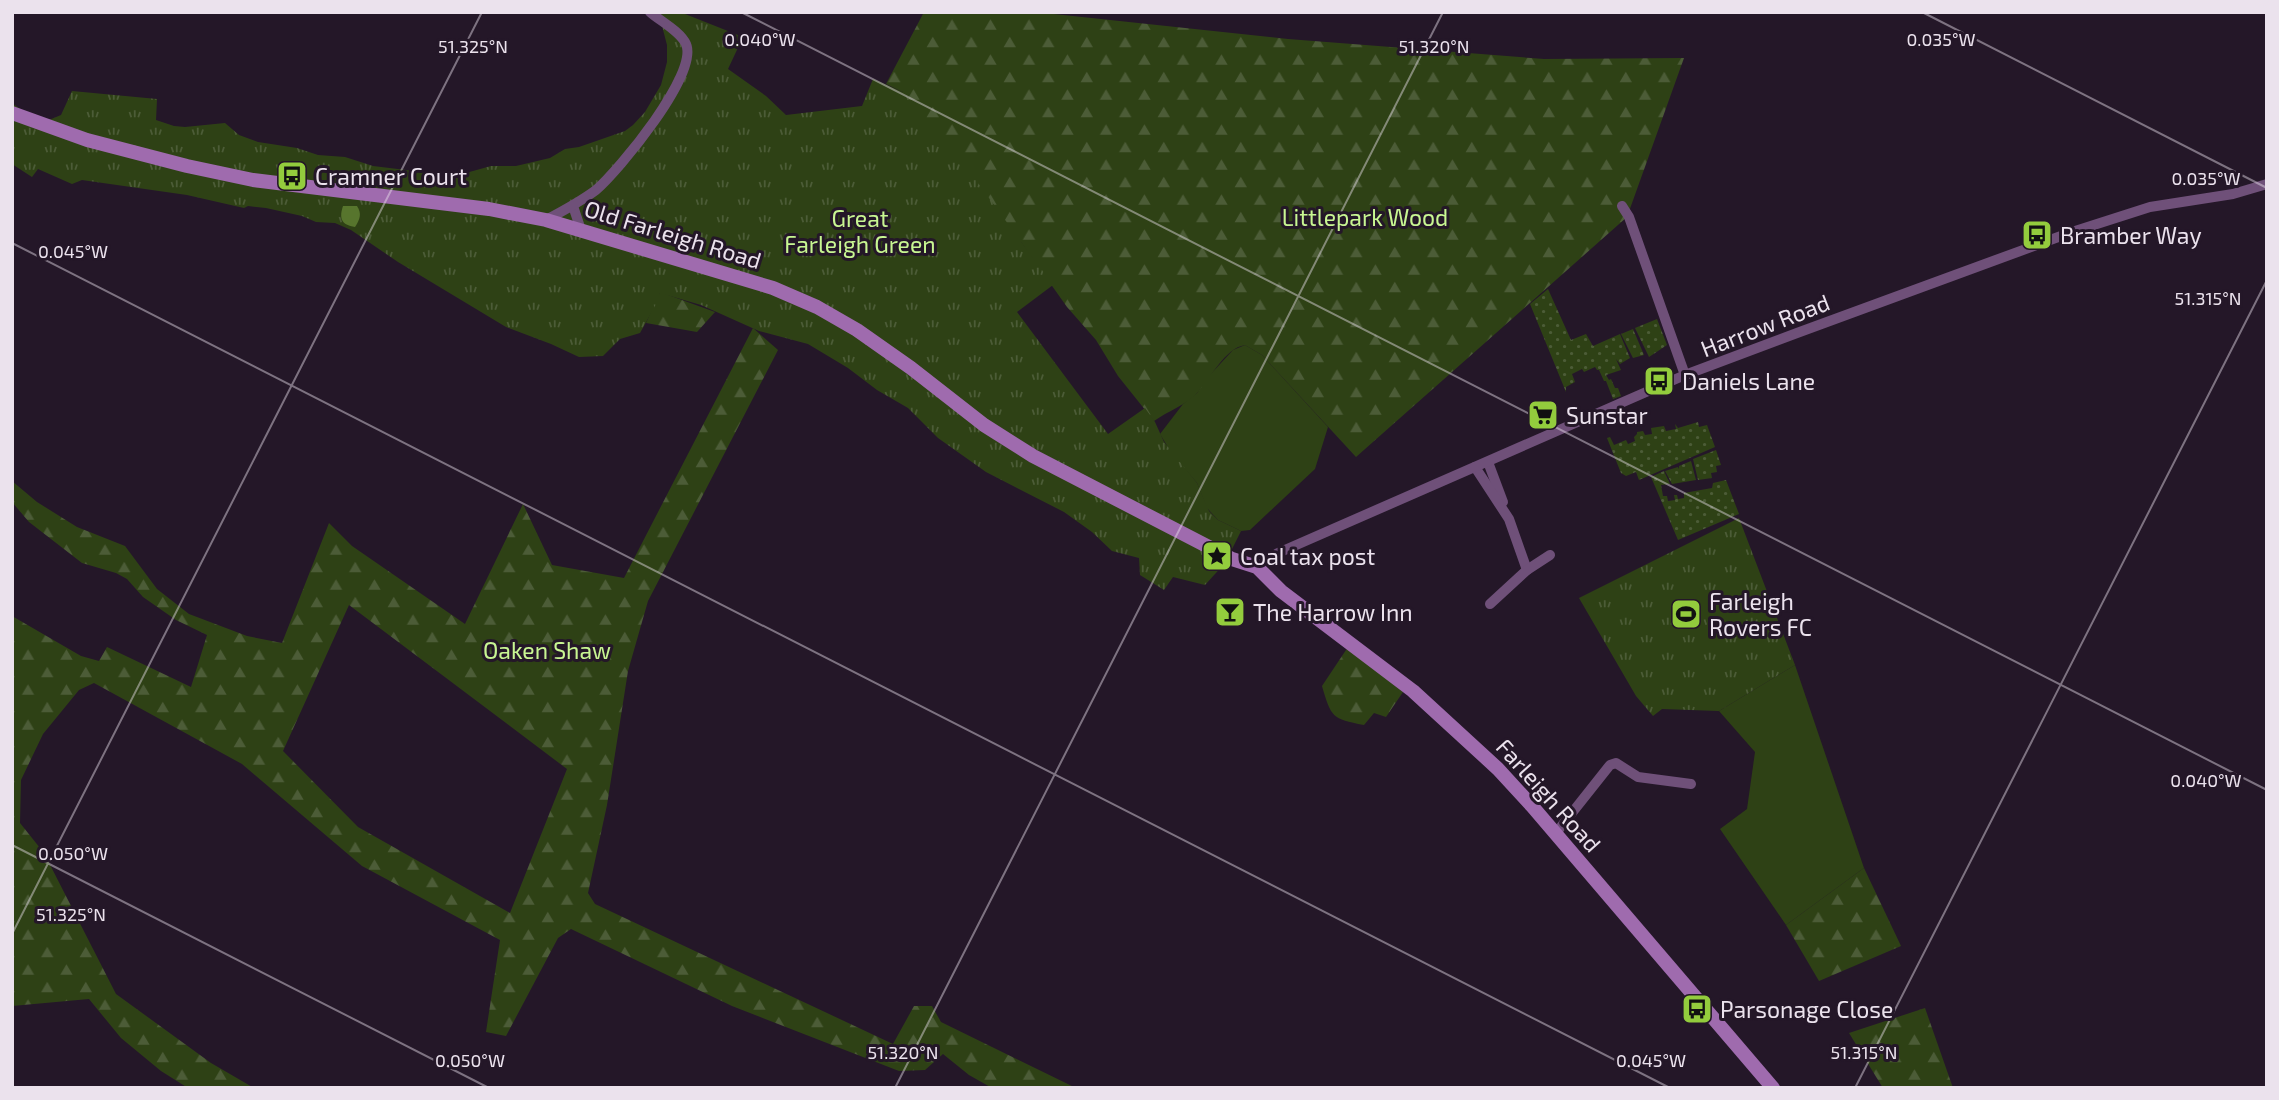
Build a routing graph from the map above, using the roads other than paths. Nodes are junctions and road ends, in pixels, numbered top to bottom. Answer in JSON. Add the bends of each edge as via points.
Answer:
{"nodes":[{"id":1,"x":650,"y":12,"type":"edge"},
{"id":2,"x":12,"y":113,"type":"edge"},
{"id":3,"x":2267,"y":184,"type":"edge"},
{"id":4,"x":573,"y":206,"type":"junction"},
{"id":5,"x":1622,"y":206,"type":"dead end"},
{"id":6,"x":546,"y":220,"type":"junction"},
{"id":7,"x":581,"y":230,"type":"junction"},
{"id":8,"x":1685,"y":375,"type":"junction"},
{"id":9,"x":1488,"y":462,"type":"junction"},
{"id":10,"x":1475,"y":467,"type":"junction"},
{"id":11,"x":1508,"y":519,"type":"junction"},
{"id":12,"x":1550,"y":555,"type":"dead end"},
{"id":13,"x":1257,"y":567,"type":"junction"},
{"id":14,"x":1527,"y":570,"type":"junction"},
{"id":15,"x":1490,"y":604,"type":"dead end"},
{"id":16,"x":1691,"y":784,"type":"dead end"},
{"id":17,"x":1556,"y":834,"type":"junction"},
{"id":18,"x":1773,"y":1088,"type":"edge"}],
"edges":[{"from":1,"to":4,"type":"street","via":[[685,43],[688,55],[681,75],[659,116],[617,170]]},
{"from":2,"to":6,"type":"street","name":"Old Farleigh Road","via":[[87,141],[253,180]]},
{"from":3,"to":8,"type":"street","name":"Harrow Road","via":[[2150,207],[2072,232]]},
{"from":4,"to":6,"type":"street"},
{"from":4,"to":7,"type":"street"},
{"from":5,"to":8,"type":"street"},
{"from":6,"to":7,"type":"street","name":"Old Farleigh Road"},
{"from":7,"to":13,"type":"street","name":"Old Farleigh Road","via":[[773,288],[817,307],[857,330],[1033,456],[1232,559]]},
{"from":8,"to":9,"type":"street","name":"Harrow Road"},
{"from":9,"to":10,"type":"street","name":"Harrow Road"},
{"from":9,"to":11,"type":"street"},
{"from":10,"to":11,"type":"street"},
{"from":10,"to":13,"type":"street","name":"Harrow Road","via":[[1278,553]]},
{"from":11,"to":14,"type":"street"},
{"from":12,"to":14,"type":"street"},
{"from":13,"to":17,"type":"street","name":"Farleigh Road","via":[[1450,724]]},
{"from":14,"to":15,"type":"street"},
{"from":16,"to":17,"type":"street","via":[[1638,777],[1610,765]]},
{"from":17,"to":18,"type":"street","name":"Farleigh Road"}]}
